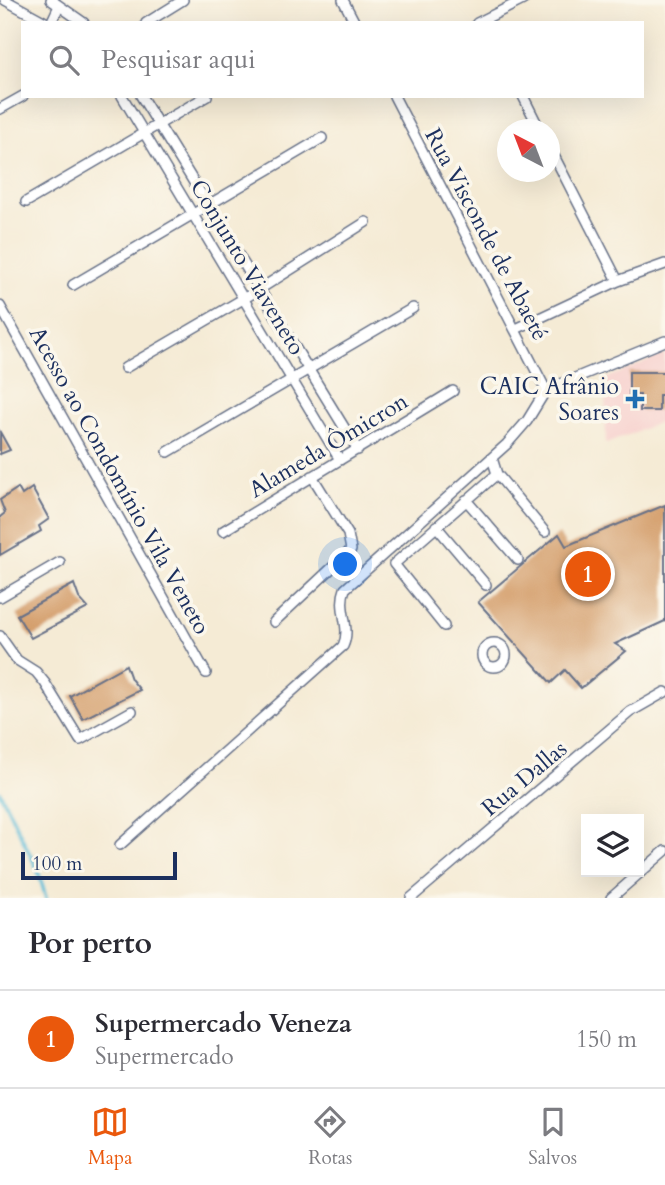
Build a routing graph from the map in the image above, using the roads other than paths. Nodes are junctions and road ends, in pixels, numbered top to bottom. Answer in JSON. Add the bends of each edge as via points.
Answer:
{"nodes":[{"id":1,"x":5,"y":0,"type":"edge"},
{"id":2,"x":183,"y":0,"type":"edge"},
{"id":3,"x":343,"y":0,"type":"edge"},
{"id":4,"x":523,"y":0,"type":"edge"},
{"id":5,"x":17,"y":3,"type":"edge"},
{"id":6,"x":55,"y":3,"type":"edge"},
{"id":7,"x":46,"y":21,"type":"edge"},
{"id":8,"x":50,"y":21,"type":"edge"},
{"id":9,"x":81,"y":21,"type":"edge"},
{"id":10,"x":149,"y":21,"type":"edge"},
{"id":11,"x":354,"y":21,"type":"edge"},
{"id":12,"x":483,"y":21,"type":"edge"},
{"id":13,"x":21,"y":97,"type":"edge"},
{"id":14,"x":123,"y":98,"type":"edge"},
{"id":15,"x":142,"y":98,"type":"edge"},
{"id":16,"x":204,"y":98,"type":"edge"},
{"id":17,"x":395,"y":98,"type":"edge"},
{"id":18,"x":524,"y":98,"type":"edge"},
{"id":19,"x":0,"y":110,"type":"edge"},
{"id":20,"x":534,"y":119,"type":"edge"},
{"id":21,"x":159,"y":125,"type":"junction"},
{"id":22,"x":145,"y":134,"type":"junction"},
{"id":23,"x":322,"y":138,"type":"dead end"},
{"id":24,"x":560,"y":168,"type":"edge"},
{"id":25,"x":26,"y":202,"type":"dead end"},
{"id":26,"x":208,"y":206,"type":"junction"},
{"id":27,"x":194,"y":215,"type":"junction"},
{"id":28,"x":366,"y":222,"type":"dead end"},
{"id":29,"x":665,"y":264,"type":"edge"},
{"id":30,"x":618,"y":281,"type":"junction"},
{"id":31,"x":73,"y":285,"type":"dead end"},
{"id":32,"x":260,"y":289,"type":"junction"},
{"id":33,"x":245,"y":298,"type":"junction"},
{"id":34,"x":0,"y":306,"type":"edge"},
{"id":35,"x":413,"y":308,"type":"dead end"},
{"id":36,"x":516,"y":330,"type":"junction"},
{"id":37,"x":665,"y":341,"type":"edge"},
{"id":38,"x":125,"y":368,"type":"dead end"},
{"id":39,"x":309,"y":370,"type":"junction"},
{"id":40,"x":293,"y":379,"type":"junction"},
{"id":41,"x":546,"y":390,"type":"junction"},
{"id":42,"x":453,"y":391,"type":"dead end"},
{"id":43,"x":358,"y":450,"type":"junction"},
{"id":44,"x":168,"y":452,"type":"dead end"},
{"id":45,"x":492,"y":458,"type":"junction"},
{"id":46,"x":340,"y":460,"type":"junction"},
{"id":47,"x":496,"y":474,"type":"junction"},
{"id":48,"x":312,"y":476,"type":"junction"},
{"id":49,"x":466,"y":500,"type":"junction"},
{"id":50,"x":436,"y":526,"type":"junction"},
{"id":51,"x":223,"y":531,"type":"dead end"},
{"id":52,"x":545,"y":532,"type":"dead end"},
{"id":53,"x":518,"y":560,"type":"dead end"},
{"id":54,"x":60,"y":562,"type":"dead end"},
{"id":55,"x":486,"y":585,"type":"dead end"},
{"id":56,"x":0,"y":597,"type":"edge"},
{"id":57,"x":274,"y":622,"type":"dead end"},
{"id":58,"x":444,"y":626,"type":"dead end"},
{"id":59,"x":0,"y":636,"type":"edge"},
{"id":60,"x":206,"y":673,"type":"dead end"},
{"id":61,"x":665,"y":692,"type":"edge"},
{"id":62,"x":132,"y":711,"type":"dead end"},
{"id":63,"x":120,"y":845,"type":"dead end"},
{"id":64,"x":665,"y":851,"type":"edge"},
{"id":65,"x":411,"y":898,"type":"edge"},
{"id":66,"x":611,"y":898,"type":"edge"}],
"edges":[{"from":1,"to":5,"type":"street"},
{"from":2,"to":10,"type":"street"},
{"from":3,"to":11,"type":"street"},
{"from":4,"to":12,"type":"street"},
{"from":5,"to":7,"type":"street"},
{"from":6,"to":8,"type":"street"},
{"from":6,"to":9,"type":"street"},
{"from":13,"to":19,"type":"street"},
{"from":14,"to":22,"type":"street","name":"Conjunto Viaveneto"},
{"from":15,"to":21,"type":"street"},
{"from":16,"to":21,"type":"street"},
{"from":17,"to":36,"type":"street","name":"Rua Visconde de Abaeté"},
{"from":18,"to":20,"type":"street"},
{"from":21,"to":22,"type":"street"},
{"from":21,"to":26,"type":"street"},
{"from":22,"to":25,"type":"street"},
{"from":22,"to":27,"type":"street","name":"Conjunto Viaveneto"},
{"from":23,"to":26,"type":"street"},
{"from":24,"to":30,"type":"street"},
{"from":26,"to":27,"type":"street"},
{"from":26,"to":32,"type":"street"},
{"from":27,"to":31,"type":"street"},
{"from":27,"to":33,"type":"street","name":"Conjunto Viaveneto"},
{"from":28,"to":32,"type":"street"},
{"from":29,"to":30,"type":"street"},
{"from":30,"to":36,"type":"street"},
{"from":32,"to":33,"type":"street"},
{"from":32,"to":39,"type":"street"},
{"from":33,"to":38,"type":"street"},
{"from":33,"to":40,"type":"street","name":"Conjunto Viaveneto"},
{"from":34,"to":60,"type":"street","name":"Acesso ao Condomínio Vila Veneto"},
{"from":35,"to":39,"type":"street"},
{"from":36,"to":41,"type":"street","name":"Rua Visconde de Abaeté"},
{"from":37,"to":41,"type":"street"},
{"from":39,"to":40,"type":"street"},
{"from":39,"to":43,"type":"street"},
{"from":40,"to":44,"type":"street"},
{"from":40,"to":46,"type":"street","name":"Conjunto Viaveneto"},
{"from":41,"to":45,"type":"street","via":[[527,421]]},
{"from":42,"to":43,"type":"street","name":"Alameda Ômicron"},
{"from":43,"to":46,"type":"street","name":"Alameda Ômicron"},
{"from":45,"to":47,"type":"street"},
{"from":45,"to":63,"type":"street","via":[[345,589],[342,597],[348,630],[343,646]]},
{"from":46,"to":48,"type":"street","name":"Alameda Ômicron"},
{"from":47,"to":49,"type":"street"},
{"from":47,"to":52,"type":"street"},
{"from":48,"to":51,"type":"street","name":"Alameda Ômicron"},
{"from":48,"to":57,"type":"street","via":[[348,534],[351,551]]},
{"from":49,"to":50,"type":"street"},
{"from":49,"to":53,"type":"street"},
{"from":50,"to":55,"type":"street"},
{"from":50,"to":58,"type":"street","via":[[394,564]]},
{"from":54,"to":56,"type":"street"},
{"from":59,"to":62,"type":"street","via":[[13,657],[45,683],[80,740]]},
{"from":61,"to":65,"type":"street","name":"Rua Dallas","via":[[630,712]]},
{"from":64,"to":66,"type":"street"}]}
